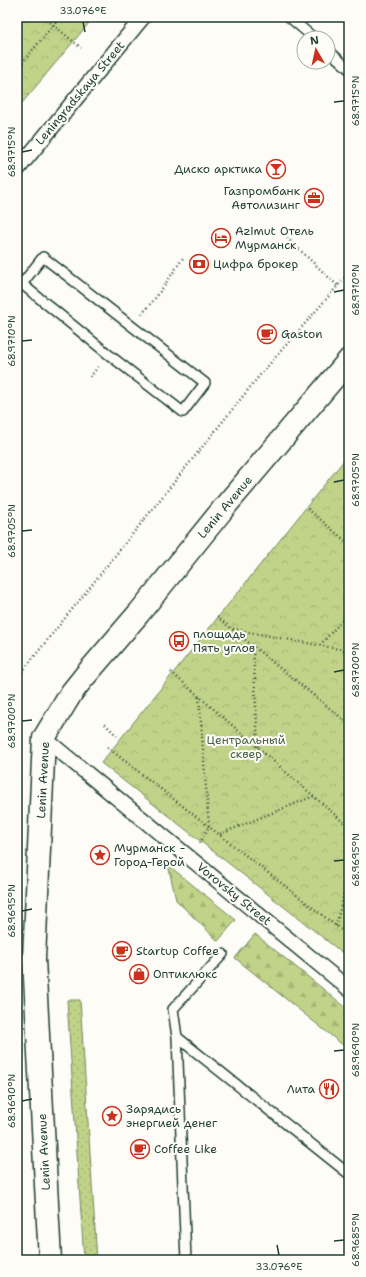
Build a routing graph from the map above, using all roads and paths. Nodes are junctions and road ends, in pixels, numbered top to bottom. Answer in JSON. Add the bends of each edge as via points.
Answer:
{"nodes":[{"id":1,"x":44,"y":17,"type":"edge"},
{"id":2,"x":60,"y":17,"type":"edge"},
{"id":3,"x":143,"y":17,"type":"edge"},
{"id":4,"x":289,"y":17,"type":"edge"},
{"id":5,"x":53,"y":25,"type":"junction"},
{"id":6,"x":304,"y":30,"type":"edge"},
{"id":7,"x":81,"y":48,"type":"dead end"},
{"id":8,"x":336,"y":57,"type":"edge"},
{"id":9,"x":17,"y":69,"type":"edge"},
{"id":10,"x":349,"y":69,"type":"edge"},
{"id":11,"x":17,"y":170,"type":"edge"},
{"id":12,"x":287,"y":238,"type":"dead end"},
{"id":13,"x":183,"y":258,"type":"dead end"},
{"id":14,"x":349,"y":273,"type":"edge"},
{"id":15,"x":19,"y":282,"type":"edge"},
{"id":16,"x":338,"y":286,"type":"junction"},
{"id":17,"x":132,"y":326,"type":"junction"},
{"id":18,"x":349,"y":360,"type":"edge"},
{"id":19,"x":308,"y":509,"type":"dead end"},
{"id":20,"x":349,"y":544,"type":"edge"},
{"id":21,"x":349,"y":613,"type":"edge"},
{"id":22,"x":217,"y":616,"type":"dead end"},
{"id":23,"x":233,"y":629,"type":"junction"},
{"id":24,"x":320,"y":645,"type":"junction"},
{"id":25,"x":253,"y":646,"type":"junction"},
{"id":26,"x":349,"y":651,"type":"edge"},
{"id":27,"x":171,"y":672,"type":"dead end"},
{"id":28,"x":17,"y":678,"type":"edge"},
{"id":29,"x":199,"y":697,"type":"junction"},
{"id":30,"x":105,"y":724,"type":"dead end"},
{"id":31,"x":349,"y":724,"type":"edge"},
{"id":32,"x":117,"y":736,"type":"dead end"},
{"id":33,"x":44,"y":738,"type":"junction"},
{"id":34,"x":108,"y":747,"type":"dead end"},
{"id":35,"x":258,"y":748,"type":"junction"},
{"id":36,"x":314,"y":796,"type":"junction"},
{"id":37,"x":209,"y":826,"type":"junction"},
{"id":38,"x":349,"y":827,"type":"edge"},
{"id":39,"x":220,"y":834,"type":"junction"},
{"id":40,"x":192,"y":859,"type":"junction"},
{"id":41,"x":349,"y":872,"type":"edge"},
{"id":42,"x":336,"y":926,"type":"junction"},
{"id":43,"x":349,"y":936,"type":"edge"},
{"id":44,"x":223,"y":954,"type":"dead end"},
{"id":45,"x":349,"y":989,"type":"edge"},
{"id":46,"x":177,"y":1037,"type":"junction"},
{"id":47,"x":349,"y":1174,"type":"edge"},
{"id":48,"x":50,"y":1260,"type":"edge"},
{"id":49,"x":186,"y":1260,"type":"edge"}],
"edges":[{"from":1,"to":5,"type":"path"},
{"from":2,"to":5,"type":"path"},
{"from":3,"to":11,"type":"street","name":"Leningradskaya Street"},
{"from":4,"to":6,"type":"lane"},
{"from":5,"to":7,"type":"path"},
{"from":5,"to":9,"type":"path"},
{"from":8,"to":10,"type":"lane"},
{"from":12,"to":16,"type":"path"},
{"from":13,"to":17,"type":"path"},
{"from":14,"to":16,"type":"path"},
{"from":15,"to":17,"type":"lane","via":[[43,257]]},
{"from":15,"to":17,"type":"lane","via":[[183,412],[205,383]]},
{"from":16,"to":28,"type":"path","via":[[260,375]]},
{"from":18,"to":33,"type":"main road","name":"Lenin Avenue","via":[[84,677]]},
{"from":19,"to":20,"type":"path"},
{"from":21,"to":24,"type":"path"},
{"from":22,"to":23,"type":"path"},
{"from":23,"to":24,"type":"path"},
{"from":23,"to":25,"type":"path"},
{"from":24,"to":26,"type":"path"},
{"from":25,"to":31,"type":"path"},
{"from":25,"to":35,"type":"path"},
{"from":27,"to":29,"type":"path"},
{"from":29,"to":35,"type":"path"},
{"from":29,"to":37,"type":"path"},
{"from":30,"to":32,"type":"path"},
{"from":33,"to":40,"type":"street","name":"Vorovsky Street"},
{"from":33,"to":48,"type":"main road","name":"Lenin Avenue","via":[[34,960]]},
{"from":34,"to":37,"type":"path"},
{"from":35,"to":36,"type":"path"},
{"from":36,"to":38,"type":"path"},
{"from":36,"to":39,"type":"path"},
{"from":37,"to":39,"type":"path"},
{"from":37,"to":40,"type":"path"},
{"from":39,"to":42,"type":"path"},
{"from":40,"to":45,"type":"street","name":"Vorovsky Street"},
{"from":41,"to":42,"type":"path"},
{"from":42,"to":43,"type":"path"},
{"from":44,"to":46,"type":"lane","via":[[173,1009]]},
{"from":46,"to":47,"type":"lane"},
{"from":46,"to":49,"type":"lane"}]}
